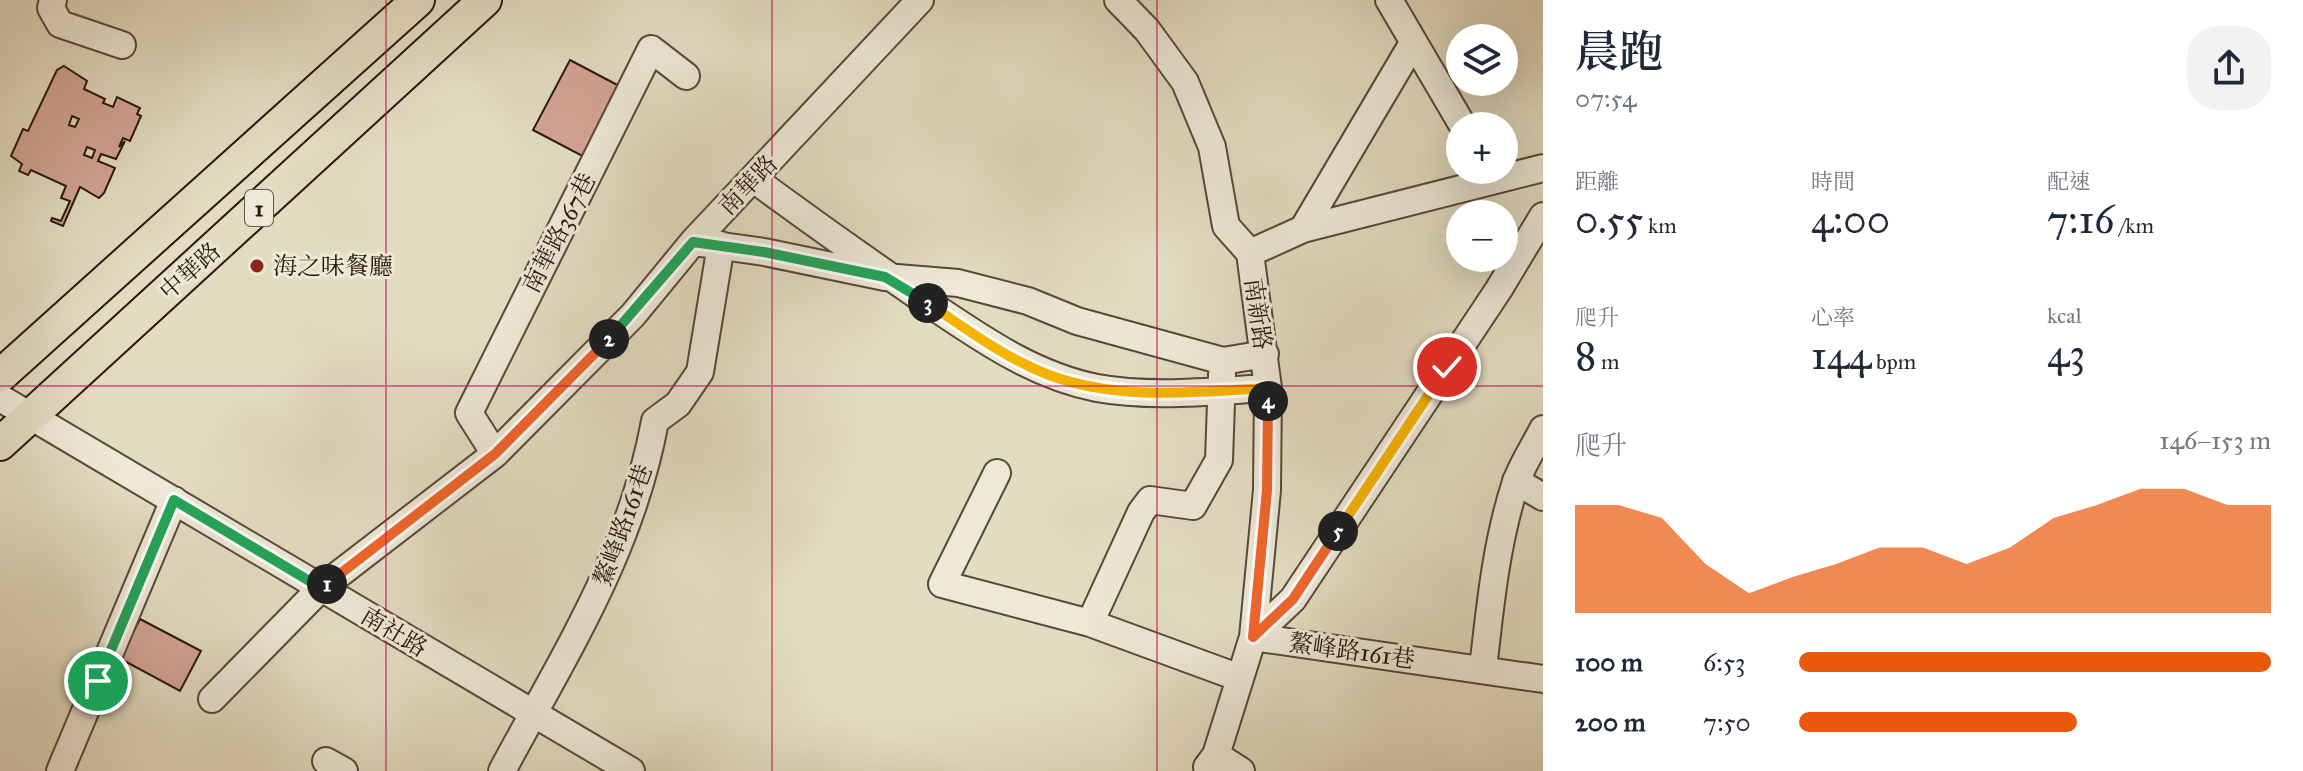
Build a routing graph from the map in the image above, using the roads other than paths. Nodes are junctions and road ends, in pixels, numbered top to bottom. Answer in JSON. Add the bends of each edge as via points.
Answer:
{"nodes":[{"id":1,"x":53,"y":0,"type":"edge"},
{"id":2,"x":418,"y":0,"type":"edge"},
{"id":3,"x":485,"y":0,"type":"edge"},
{"id":4,"x":920,"y":0,"type":"edge"},
{"id":5,"x":1118,"y":0,"type":"edge"},
{"id":6,"x":1389,"y":0,"type":"edge"},
{"id":7,"x":1413,"y":43,"type":"junction"},
{"id":8,"x":122,"y":45,"type":"dead end"},
{"id":9,"x":686,"y":76,"type":"dead end"},
{"id":10,"x":1455,"y":112,"type":"edge"},
{"id":11,"x":1543,"y":168,"type":"edge"},
{"id":12,"x":1518,"y":172,"type":"edge"},
{"id":13,"x":755,"y":180,"type":"junction"},
{"id":14,"x":1461,"y":184,"type":"edge"},
{"id":15,"x":1543,"y":216,"type":"edge"},
{"id":16,"x":1303,"y":229,"type":"junction"},
{"id":17,"x":693,"y":242,"type":"junction"},
{"id":18,"x":721,"y":245,"type":"junction"},
{"id":19,"x":1250,"y":253,"type":"junction"},
{"id":20,"x":885,"y":277,"type":"junction"},
{"id":21,"x":1265,"y":354,"type":"junction"},
{"id":22,"x":1223,"y":361,"type":"junction"},
{"id":23,"x":0,"y":376,"type":"edge"},
{"id":24,"x":1268,"y":388,"type":"junction"},
{"id":25,"x":1219,"y":391,"type":"junction"},
{"id":26,"x":0,"y":398,"type":"edge"},
{"id":27,"x":32,"y":415,"type":"junction"},
{"id":28,"x":1543,"y":429,"type":"edge"},
{"id":29,"x":0,"y":444,"type":"edge"},
{"id":30,"x":495,"y":454,"type":"junction"},
{"id":31,"x":997,"y":473,"type":"dead end"},
{"id":32,"x":1516,"y":481,"type":"junction"},
{"id":33,"x":1543,"y":497,"type":"edge"},
{"id":34,"x":174,"y":500,"type":"junction"},
{"id":35,"x":321,"y":588,"type":"junction"},
{"id":36,"x":1090,"y":623,"type":"junction"},
{"id":37,"x":1253,"y":637,"type":"junction"},
{"id":38,"x":1483,"y":669,"type":"junction"},
{"id":39,"x":1240,"y":678,"type":"junction"},
{"id":40,"x":1543,"y":679,"type":"edge"},
{"id":41,"x":212,"y":699,"type":"dead end"},
{"id":42,"x":532,"y":714,"type":"junction"},
{"id":43,"x":1210,"y":766,"type":"edge"},
{"id":44,"x":60,"y":771,"type":"edge"},
{"id":45,"x":502,"y":771,"type":"edge"},
{"id":46,"x":631,"y":771,"type":"edge"},
{"id":47,"x":1241,"y":771,"type":"edge"}],
"edges":[{"from":1,"to":8,"type":"street","via":[[51,8],[60,24]]},
{"from":2,"to":23,"type":"main road","name":"中華路","number":"1"},
{"from":3,"to":27,"type":"main road","name":"中華路","number":"1"},
{"from":4,"to":13,"type":"street","name":"南華路"},
{"from":5,"to":19,"type":"street","via":[[1185,82],[1212,147],[1226,226]]},
{"from":6,"to":7,"type":"street"},
{"from":7,"to":10,"type":"street"},
{"from":7,"to":16,"type":"street"},
{"from":9,"to":30,"type":"street","name":"南華路367巷","via":[[651,49],[469,413]]},
{"from":11,"to":12,"type":"street","name":"南新路"},
{"from":13,"to":17,"type":"street","name":"南華路"},
{"from":13,"to":20,"type":"street"},
{"from":14,"to":16,"type":"street","name":"南新路"},
{"from":15,"to":37,"type":"street","name":"鰲峰路161巷","via":[[1293,599]]},
{"from":16,"to":19,"type":"street","name":"南新路"},
{"from":17,"to":18,"type":"street"},
{"from":17,"to":30,"type":"street","name":"南華路","via":[[633,315]]},
{"from":18,"to":20,"type":"street"},
{"from":18,"to":42,"type":"street","name":"鰲峰路161巷","via":[[700,372],[678,404],[655,421],[645,476],[615,557],[585,623]]},
{"from":19,"to":21,"type":"street","name":"南新路"},
{"from":20,"to":22,"type":"street","via":[[958,283]]},
{"from":20,"to":25,"type":"street","via":[[985,342],[1049,375],[1138,392]]},
{"from":21,"to":22,"type":"street"},
{"from":21,"to":24,"type":"street","name":"南新路"},
{"from":22,"to":25,"type":"street"},
{"from":24,"to":25,"type":"street"},
{"from":24,"to":37,"type":"street","name":"南新路","via":[[1267,490]]},
{"from":25,"to":36,"type":"street","via":[[1219,460],[1193,506],[1150,500]]},
{"from":26,"to":27,"type":"street","name":"南社路"},
{"from":27,"to":29,"type":"main road","name":"中華路","number":"1"},
{"from":27,"to":34,"type":"street","name":"南社路"},
{"from":28,"to":32,"type":"street"},
{"from":30,"to":35,"type":"street","name":"南華路"},
{"from":31,"to":36,"type":"street","via":[[942,584]]},
{"from":32,"to":33,"type":"street"},
{"from":32,"to":38,"type":"street","via":[[1494,574]]},
{"from":34,"to":35,"type":"street","name":"南社路"},
{"from":34,"to":44,"type":"street"},
{"from":35,"to":41,"type":"street","name":"南華路"},
{"from":35,"to":42,"type":"street","name":"南社路"},
{"from":36,"to":39,"type":"street"},
{"from":37,"to":38,"type":"street","name":"鰲峰路161巷"},
{"from":37,"to":39,"type":"street","name":"南新路"},
{"from":38,"to":40,"type":"street","name":"鰲峰路161巷"},
{"from":39,"to":43,"type":"street","name":"南新路"},
{"from":42,"to":45,"type":"street"},
{"from":42,"to":46,"type":"street","name":"南社路"},
{"from":43,"to":47,"type":"street"}]}
